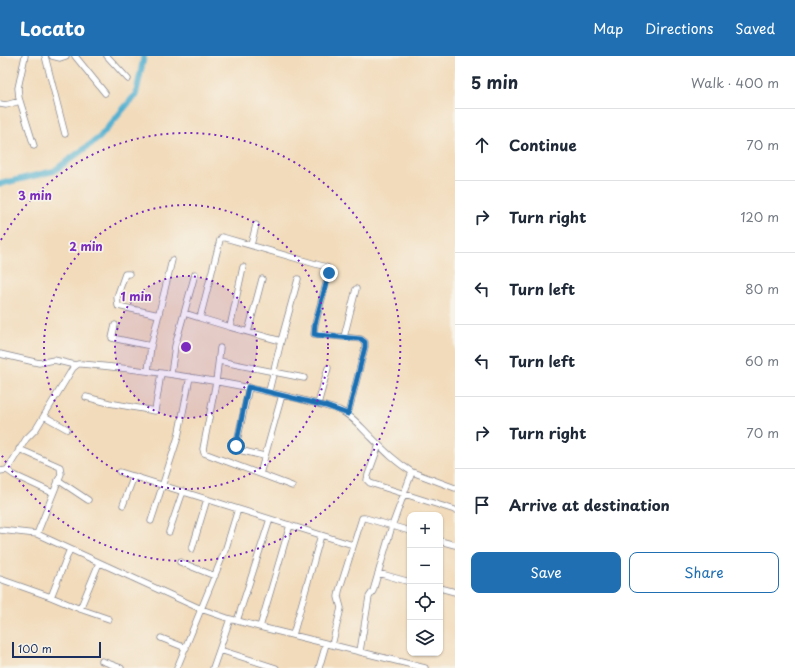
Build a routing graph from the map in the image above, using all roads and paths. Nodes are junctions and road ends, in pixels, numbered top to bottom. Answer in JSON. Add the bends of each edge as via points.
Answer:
{"nodes":[{"id":1,"x":25,"y":56,"type":"edge"},
{"id":2,"x":45,"y":56,"type":"edge"},
{"id":3,"x":52,"y":56,"type":"edge"},
{"id":4,"x":66,"y":56,"type":"edge"},
{"id":5,"x":75,"y":56,"type":"edge"},
{"id":6,"x":106,"y":56,"type":"edge"},
{"id":7,"x":128,"y":80,"type":"dead end"},
{"id":8,"x":105,"y":93,"type":"dead end"},
{"id":9,"x":20,"y":101,"type":"junction"},
{"id":10,"x":0,"y":104,"type":"edge"},
{"id":11,"x":65,"y":134,"type":"dead end"},
{"id":12,"x":34,"y":146,"type":"dead end"},
{"id":13,"x":256,"y":225,"type":"dead end"},
{"id":14,"x":251,"y":245,"type":"junction"},
{"id":15,"x":172,"y":260,"type":"dead end"},
{"id":16,"x":243,"y":267,"type":"dead end"},
{"id":17,"x":130,"y":274,"type":"dead end"},
{"id":18,"x":194,"y":274,"type":"dead end"},
{"id":19,"x":298,"y":278,"type":"dead end"},
{"id":20,"x":262,"y":279,"type":"dead end"},
{"id":21,"x":356,"y":289,"type":"dead end"},
{"id":22,"x":184,"y":313,"type":"junction"},
{"id":23,"x":158,"y":315,"type":"junction"},
{"id":24,"x":200,"y":318,"type":"junction"},
{"id":25,"x":115,"y":325,"type":"dead end"},
{"id":26,"x":230,"y":327,"type":"junction"},
{"id":27,"x":248,"y":332,"type":"junction"},
{"id":28,"x":344,"y":337,"type":"junction"},
{"id":29,"x":281,"y":341,"type":"junction"},
{"id":30,"x":151,"y":346,"type":"junction"},
{"id":31,"x":220,"y":348,"type":"dead end"},
{"id":32,"x":0,"y":354,"type":"edge"},
{"id":33,"x":219,"y":361,"type":"junction"},
{"id":34,"x":75,"y":365,"type":"junction"},
{"id":35,"x":328,"y":368,"type":"dead end"},
{"id":36,"x":148,"y":371,"type":"junction"},
{"id":37,"x":273,"y":372,"type":"junction"},
{"id":38,"x":161,"y":373,"type":"junction"},
{"id":39,"x":171,"y":374,"type":"junction"},
{"id":40,"x":190,"y":378,"type":"junction"},
{"id":41,"x":304,"y":378,"type":"dead end"},
{"id":42,"x":216,"y":382,"type":"junction"},
{"id":43,"x":248,"y":387,"type":"junction"},
{"id":44,"x":269,"y":391,"type":"junction"},
{"id":45,"x":282,"y":395,"type":"junction"},
{"id":46,"x":86,"y":397,"type":"dead end"},
{"id":47,"x":318,"y":404,"type":"junction"},
{"id":48,"x":348,"y":414,"type":"junction"},
{"id":49,"x":44,"y":416,"type":"junction"},
{"id":50,"x":67,"y":429,"type":"dead end"},
{"id":51,"x":379,"y":445,"type":"junction"},
{"id":52,"x":20,"y":449,"type":"junction"},
{"id":53,"x":264,"y":456,"type":"junction"},
{"id":54,"x":7,"y":470,"type":"junction"},
{"id":55,"x":0,"y":471,"type":"edge"},
{"id":56,"x":120,"y":472,"type":"dead end"},
{"id":57,"x":412,"y":472,"type":"junction"},
{"id":58,"x":260,"y":474,"type":"junction"},
{"id":59,"x":134,"y":476,"type":"junction"},
{"id":60,"x":58,"y":480,"type":"junction"},
{"id":61,"x":162,"y":485,"type":"junction"},
{"id":62,"x":292,"y":486,"type":"dead end"},
{"id":63,"x":455,"y":488,"type":"edge"},
{"id":64,"x":183,"y":491,"type":"junction"},
{"id":65,"x":53,"y":494,"type":"junction"},
{"id":66,"x":403,"y":494,"type":"junction"},
{"id":67,"x":207,"y":499,"type":"junction"},
{"id":68,"x":88,"y":500,"type":"dead end"},
{"id":69,"x":123,"y":505,"type":"dead end"},
{"id":70,"x":238,"y":509,"type":"junction"},
{"id":71,"x":455,"y":510,"type":"edge"},
{"id":72,"x":270,"y":519,"type":"junction"},
{"id":73,"x":151,"y":521,"type":"dead end"},
{"id":74,"x":290,"y":525,"type":"junction"},
{"id":75,"x":392,"y":526,"type":"junction"},
{"id":76,"x":0,"y":530,"type":"edge"},
{"id":77,"x":407,"y":530,"type":"edge"},
{"id":78,"x":169,"y":532,"type":"dead end"},
{"id":79,"x":37,"y":534,"type":"junction"},
{"id":80,"x":321,"y":535,"type":"junction"},
{"id":81,"x":443,"y":542,"type":"edge"},
{"id":82,"x":353,"y":545,"type":"junction"},
{"id":83,"x":455,"y":545,"type":"edge"},
{"id":84,"x":70,"y":549,"type":"junction"},
{"id":85,"x":192,"y":549,"type":"dead end"},
{"id":86,"x":180,"y":562,"type":"dead end"},
{"id":87,"x":98,"y":563,"type":"junction"},
{"id":88,"x":378,"y":573,"type":"junction"},
{"id":89,"x":215,"y":576,"type":"junction"},
{"id":90,"x":0,"y":578,"type":"edge"},
{"id":91,"x":407,"y":581,"type":"edge"},
{"id":92,"x":443,"y":589,"type":"edge"},
{"id":93,"x":455,"y":592,"type":"edge"},
{"id":94,"x":51,"y":597,"type":"junction"},
{"id":95,"x":80,"y":608,"type":"junction"},
{"id":96,"x":201,"y":609,"type":"junction"},
{"id":97,"x":230,"y":618,"type":"junction"},
{"id":98,"x":109,"y":620,"type":"dead end"},
{"id":99,"x":237,"y":621,"type":"junction"},
{"id":100,"x":260,"y":627,"type":"junction"},
{"id":101,"x":293,"y":635,"type":"junction"},
{"id":102,"x":161,"y":638,"type":"dead end"},
{"id":103,"x":329,"y":644,"type":"junction"},
{"id":104,"x":186,"y":648,"type":"junction"},
{"id":105,"x":220,"y":650,"type":"junction"},
{"id":106,"x":360,"y":651,"type":"junction"},
{"id":107,"x":102,"y":661,"type":"dead end"},
{"id":108,"x":121,"y":668,"type":"edge"},
{"id":109,"x":177,"y":668,"type":"edge"},
{"id":110,"x":213,"y":668,"type":"edge"},
{"id":111,"x":276,"y":668,"type":"edge"},
{"id":112,"x":319,"y":668,"type":"edge"},
{"id":113,"x":425,"y":668,"type":"edge"}],
"edges":[{"from":1,"to":9,"type":"street","via":[[18,88]]},
{"from":2,"to":11,"type":"street"},
{"from":3,"to":4,"type":"street"},
{"from":5,"to":8,"type":"street"},
{"from":6,"to":7,"type":"street"},
{"from":9,"to":10,"type":"street"},
{"from":9,"to":12,"type":"street"},
{"from":13,"to":14,"type":"street"},
{"from":14,"to":24,"type":"street","via":[[222,237]]},
{"from":14,"to":28,"type":"street","via":[[326,267],[329,273],[314,334]]},
{"from":15,"to":23,"type":"street"},
{"from":16,"to":26,"type":"street"},
{"from":17,"to":23,"type":"street","via":[[125,274],[117,297],[118,306]]},
{"from":18,"to":22,"type":"street"},
{"from":19,"to":29,"type":"street"},
{"from":20,"to":27,"type":"street"},
{"from":21,"to":28,"type":"street"},
{"from":22,"to":24,"type":"street"},
{"from":22,"to":39,"type":"street"},
{"from":23,"to":30,"type":"street"},
{"from":24,"to":26,"type":"street"},
{"from":25,"to":30,"type":"street","via":[[112,338]]},
{"from":26,"to":27,"type":"street"},
{"from":27,"to":29,"type":"street"},
{"from":28,"to":48,"type":"street","via":[[365,342]]},
{"from":29,"to":37,"type":"street"},
{"from":30,"to":36,"type":"street"},
{"from":31,"to":33,"type":"street"},
{"from":32,"to":34,"type":"street","via":[[39,363],[54,360]]},
{"from":33,"to":37,"type":"street"},
{"from":33,"to":42,"type":"street"},
{"from":34,"to":36,"type":"street"},
{"from":34,"to":49,"type":"street"},
{"from":35,"to":47,"type":"street"},
{"from":36,"to":38,"type":"street"},
{"from":37,"to":41,"type":"street"},
{"from":37,"to":44,"type":"street"},
{"from":38,"to":39,"type":"street"},
{"from":38,"to":46,"type":"street","via":[[155,411]]},
{"from":39,"to":40,"type":"street"},
{"from":40,"to":42,"type":"street"},
{"from":40,"to":61,"type":"street","via":[[178,437]]},
{"from":42,"to":43,"type":"street"},
{"from":42,"to":58,"type":"street","via":[[204,453]]},
{"from":43,"to":44,"type":"street"},
{"from":43,"to":53,"type":"street","via":[[236,446],[238,450]]},
{"from":44,"to":45,"type":"street"},
{"from":45,"to":47,"type":"street"},
{"from":45,"to":53,"type":"street"},
{"from":47,"to":48,"type":"street"},
{"from":48,"to":51,"type":"street"},
{"from":49,"to":50,"type":"street"},
{"from":49,"to":52,"type":"street"},
{"from":51,"to":57,"type":"street"},
{"from":51,"to":66,"type":"street","via":[[367,480],[374,485]]},
{"from":52,"to":54,"type":"street"},
{"from":52,"to":60,"type":"street","via":[[60,468]]},
{"from":53,"to":58,"type":"street"},
{"from":54,"to":55,"type":"street"},
{"from":54,"to":65,"type":"street"},
{"from":56,"to":59,"type":"street"},
{"from":57,"to":63,"type":"street"},
{"from":57,"to":66,"type":"street"},
{"from":58,"to":62,"type":"street"},
{"from":59,"to":61,"type":"street"},
{"from":59,"to":69,"type":"street"},
{"from":60,"to":65,"type":"street"},
{"from":60,"to":68,"type":"street"},
{"from":61,"to":64,"type":"street"},
{"from":61,"to":73,"type":"street"},
{"from":64,"to":67,"type":"street"},
{"from":64,"to":78,"type":"street"},
{"from":65,"to":79,"type":"street"},
{"from":66,"to":71,"type":"street"},
{"from":66,"to":75,"type":"street"},
{"from":67,"to":70,"type":"street"},
{"from":67,"to":85,"type":"street"},
{"from":70,"to":72,"type":"street"},
{"from":70,"to":89,"type":"street"},
{"from":72,"to":74,"type":"street"},
{"from":72,"to":99,"type":"street"},
{"from":74,"to":80,"type":"street"},
{"from":74,"to":100,"type":"street"},
{"from":75,"to":77,"type":"street"},
{"from":75,"to":82,"type":"street","via":[[362,518]]},
{"from":75,"to":88,"type":"street"},
{"from":76,"to":79,"type":"street"},
{"from":79,"to":84,"type":"street"},
{"from":80,"to":82,"type":"street"},
{"from":80,"to":101,"type":"street"},
{"from":81,"to":83,"type":"street"},
{"from":82,"to":103,"type":"street","via":[[339,591],[341,608]]},
{"from":84,"to":87,"type":"street"},
{"from":84,"to":94,"type":"street"},
{"from":86,"to":89,"type":"street"},
{"from":87,"to":95,"type":"street"},
{"from":87,"to":96,"type":"street"},
{"from":88,"to":91,"type":"street"},
{"from":88,"to":106,"type":"street","via":[[369,597]]},
{"from":89,"to":96,"type":"street"},
{"from":90,"to":94,"type":"street"},
{"from":92,"to":93,"type":"street"},
{"from":94,"to":95,"type":"street"},
{"from":95,"to":98,"type":"street"},
{"from":96,"to":97,"type":"street"},
{"from":96,"to":104,"type":"street"},
{"from":97,"to":99,"type":"street"},
{"from":97,"to":105,"type":"street"},
{"from":99,"to":100,"type":"street"},
{"from":100,"to":101,"type":"street"},
{"from":101,"to":103,"type":"street"},
{"from":102,"to":104,"type":"street"},
{"from":103,"to":106,"type":"street"},
{"from":103,"to":112,"type":"street"},
{"from":104,"to":109,"type":"street"},
{"from":105,"to":110,"type":"street"},
{"from":105,"to":111,"type":"street"},
{"from":106,"to":113,"type":"street"},
{"from":107,"to":108,"type":"street"}]}
